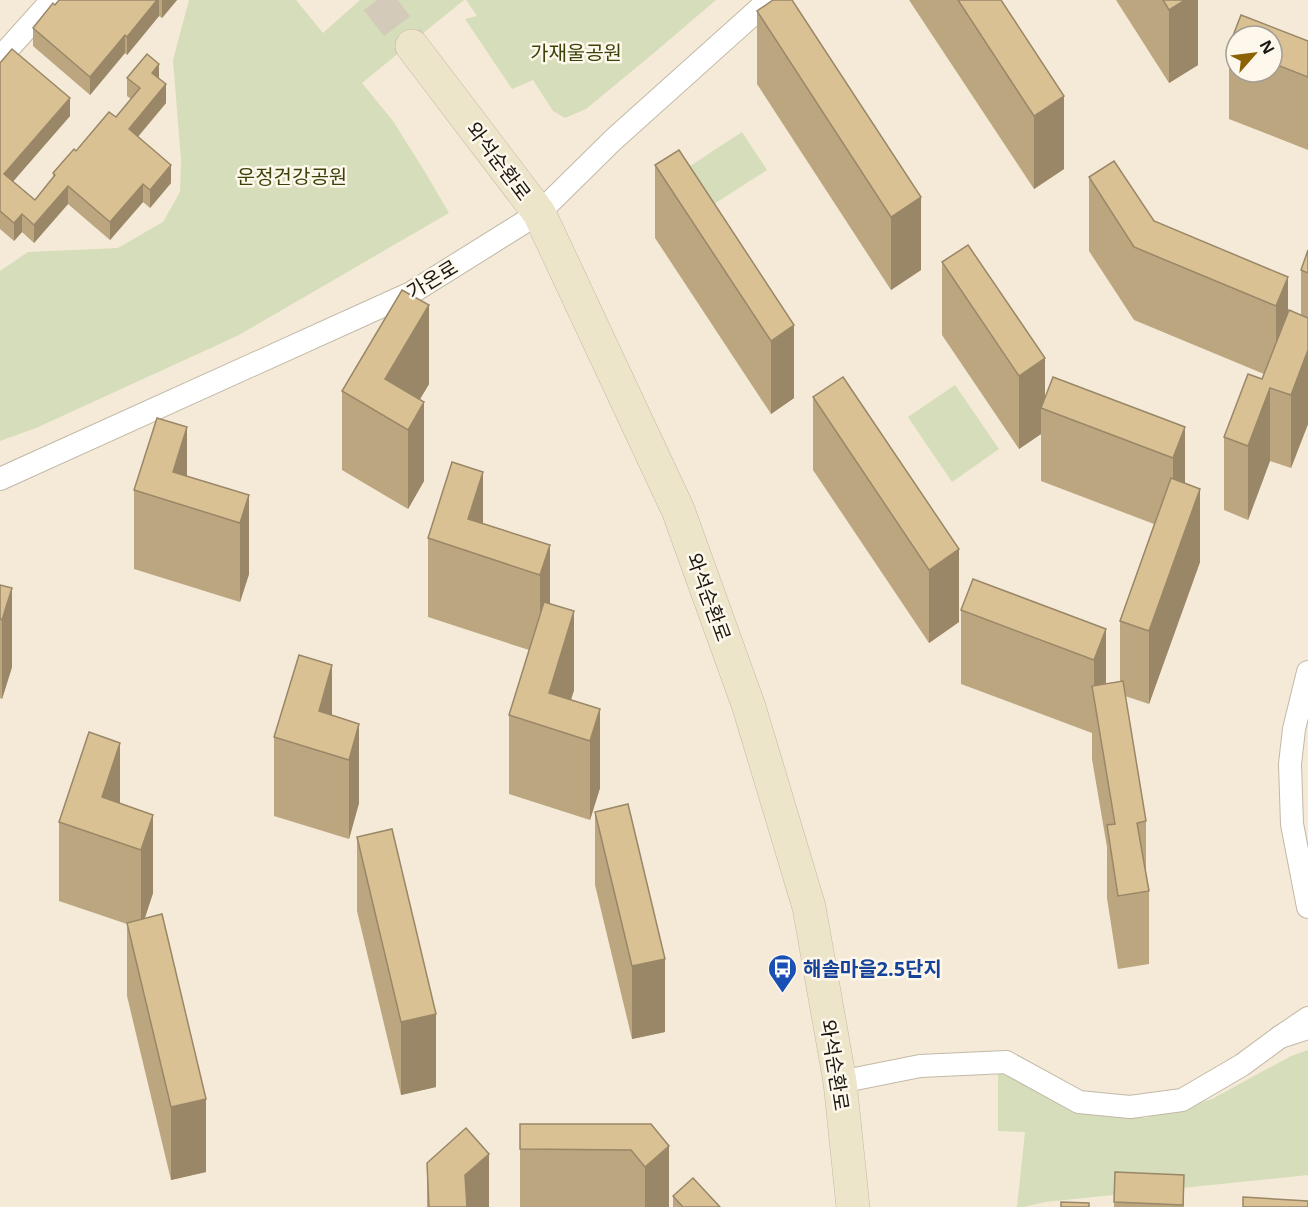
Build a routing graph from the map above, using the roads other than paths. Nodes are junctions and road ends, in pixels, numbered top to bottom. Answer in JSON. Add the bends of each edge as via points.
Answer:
{"nodes":[{"id":1,"x":52,"y":0,"type":"edge"},
{"id":2,"x":769,"y":0,"type":"edge"},
{"id":3,"x":412,"y":46,"type":"tunnel mouth"},
{"id":4,"x":0,"y":58,"type":"edge"},
{"id":5,"x":539,"y":213,"type":"junction"},
{"id":6,"x":0,"y":479,"type":"edge"},
{"id":7,"x":1308,"y":672,"type":"edge"},
{"id":8,"x":1308,"y":907,"type":"edge"},
{"id":9,"x":1308,"y":1018,"type":"edge"},
{"id":10,"x":1308,"y":1028,"type":"edge"},
{"id":11,"x":1280,"y":1037,"type":"junction"},
{"id":12,"x":840,"y":1082,"type":"junction"},
{"id":13,"x":853,"y":1207,"type":"edge"}],
"edges":[{"from":1,"to":4,"type":"street"},
{"from":2,"to":5,"type":"street","name":"가온로","via":[[613,140]]},
{"from":3,"to":5,"type":"street","name":"와석순환로"},
{"from":5,"to":6,"type":"street","name":"가온로","via":[[411,293]]},
{"from":5,"to":12,"type":"street","name":"와석순환로","via":[[678,510],[749,707],[809,907]]},
{"from":7,"to":8,"type":"street","via":[[1290,764],[1292,824]]},
{"from":9,"to":11,"type":"street"},
{"from":10,"to":11,"type":"street"},
{"from":11,"to":12,"type":"street","via":[[1242,1065],[1182,1100],[1130,1107],[1079,1102],[1006,1062],[920,1066]]},
{"from":12,"to":13,"type":"street","name":"와석순환로"}]}
